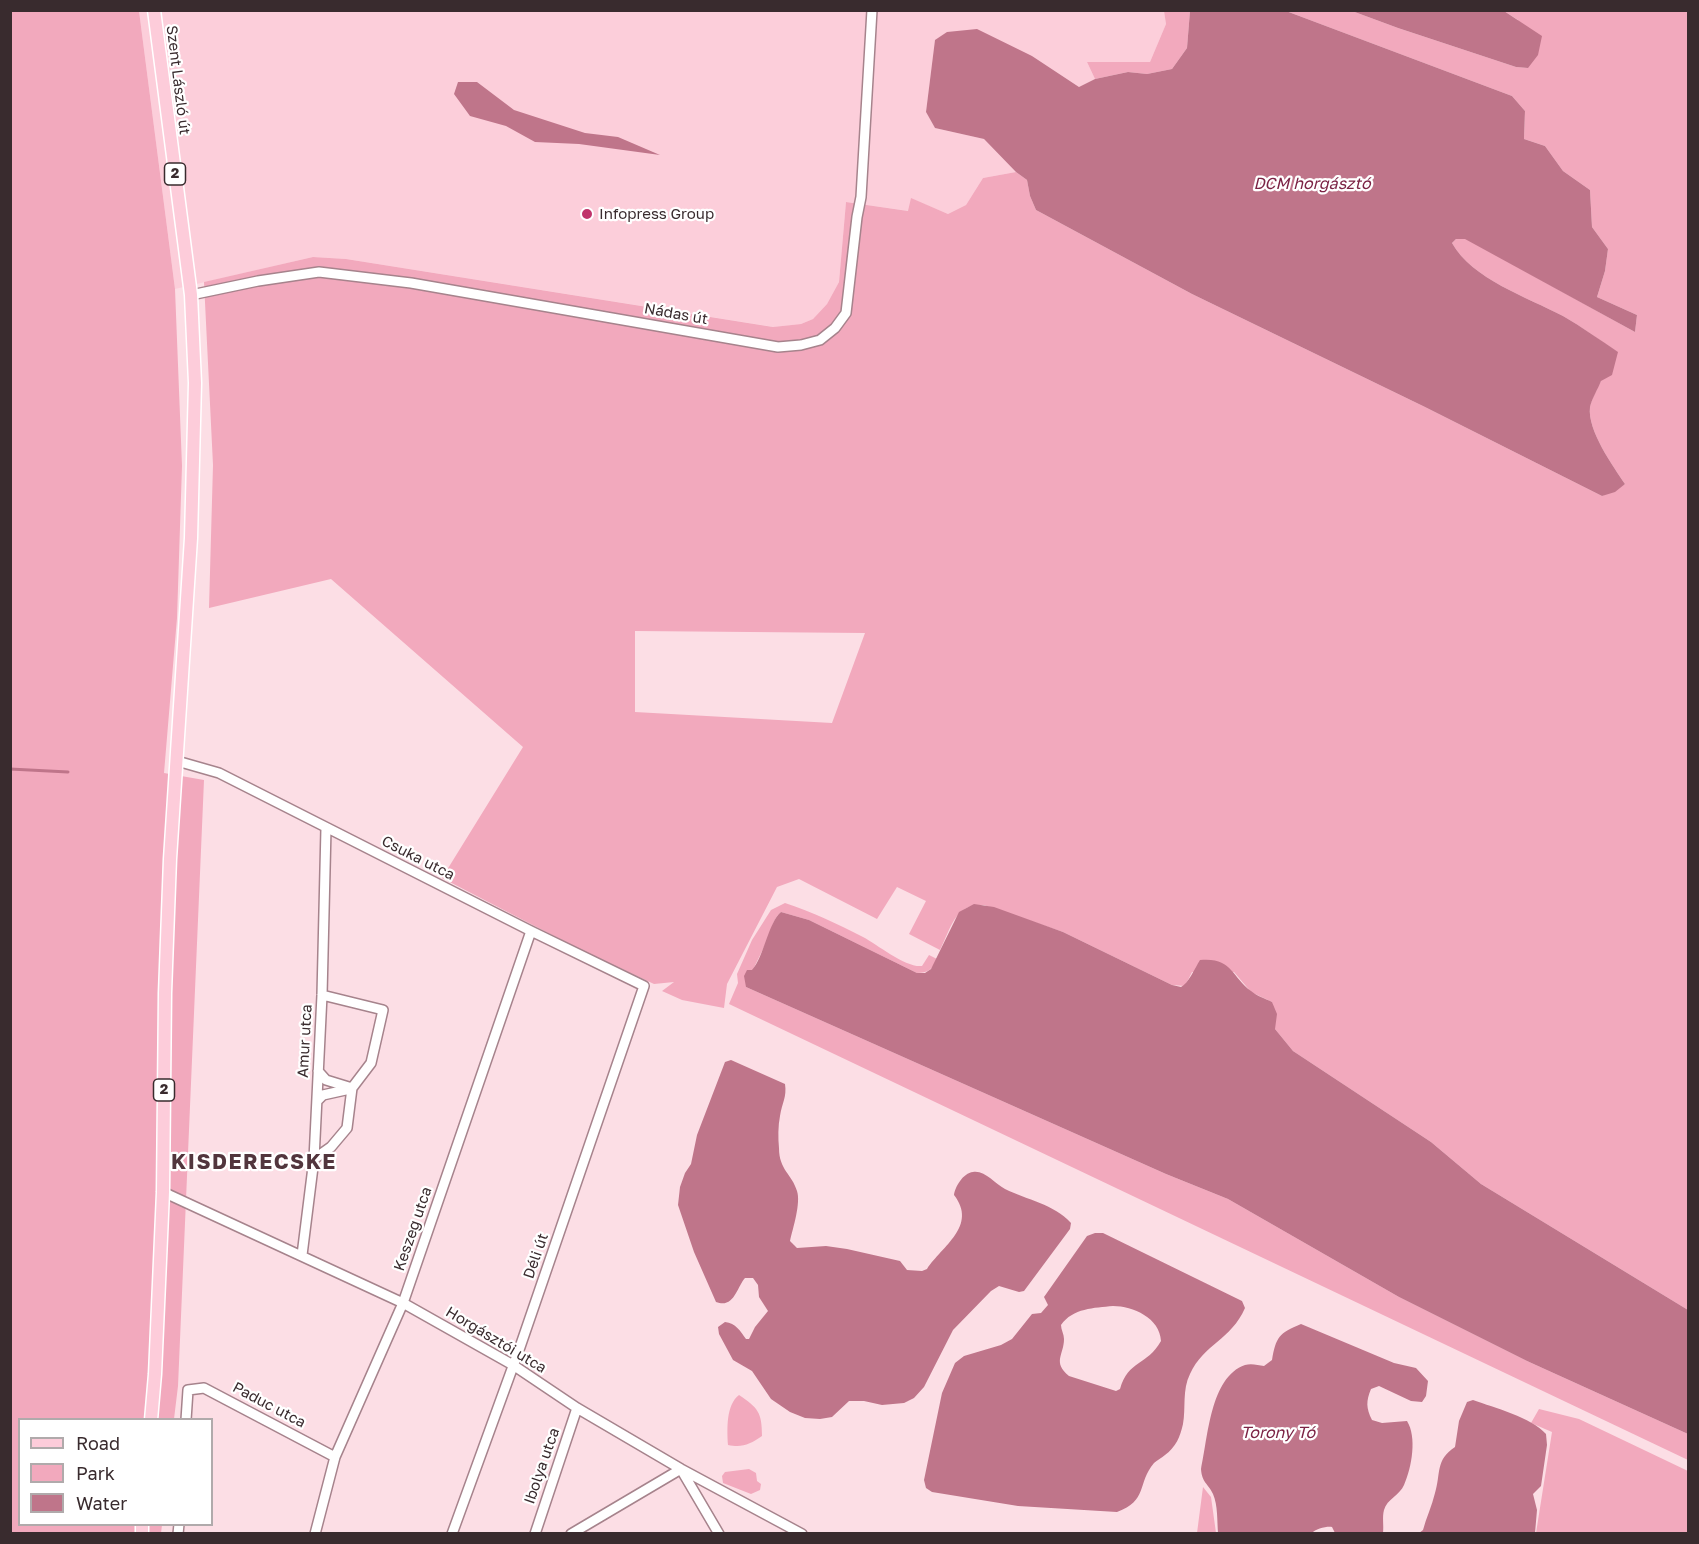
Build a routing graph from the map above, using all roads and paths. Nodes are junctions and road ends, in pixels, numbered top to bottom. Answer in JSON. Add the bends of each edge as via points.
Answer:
{"nodes":[{"id":1,"x":154,"y":10,"type":"edge"},
{"id":2,"x":872,"y":10,"type":"edge"},
{"id":3,"x":191,"y":295,"type":"junction"},
{"id":4,"x":177,"y":761,"type":"junction"},
{"id":5,"x":326,"y":828,"type":"junction"},
{"id":6,"x":531,"y":931,"type":"junction"},
{"id":7,"x":644,"y":986,"type":"joint"},
{"id":8,"x":322,"y":995,"type":"junction"},
{"id":9,"x":318,"y":1071,"type":"junction"},
{"id":10,"x":352,"y":1088,"type":"junction"},
{"id":11,"x":317,"y":1101,"type":"junction"},
{"id":12,"x":314,"y":1159,"type":"junction"},
{"id":13,"x":163,"y":1192,"type":"junction"},
{"id":14,"x":302,"y":1255,"type":"junction"},
{"id":15,"x":403,"y":1304,"type":"junction"},
{"id":16,"x":513,"y":1365,"type":"junction"},
{"id":17,"x":577,"y":1408,"type":"junction"},
{"id":18,"x":151,"y":1418,"type":"edge"},
{"id":19,"x":186,"y":1418,"type":"edge"},
{"id":20,"x":335,"y":1457,"type":"junction"},
{"id":21,"x":681,"y":1469,"type":"junction"},
{"id":22,"x":315,"y":1533,"type":"edge"},
{"id":23,"x":452,"y":1533,"type":"edge"},
{"id":24,"x":535,"y":1533,"type":"edge"},
{"id":25,"x":571,"y":1533,"type":"edge"},
{"id":26,"x":719,"y":1533,"type":"edge"},
{"id":27,"x":802,"y":1533,"type":"edge"}],
"edges":[{"from":1,"to":3,"type":"main road","name":"Szent László út","number":"2"},
{"from":2,"to":3,"type":"street","name":"Nádas út","via":[[861,197],[846,313],[820,340],[778,346],[411,283],[320,272]]},
{"from":3,"to":4,"type":"main road","number":"2","via":[[195,383],[191,538]]},
{"from":4,"to":5,"type":"street","name":"Csuka utca","via":[[219,773]]},
{"from":4,"to":13,"type":"main road","number":"2","via":[[165,993]]},
{"from":5,"to":6,"type":"street","name":"Csuka utca"},
{"from":5,"to":8,"type":"street","name":"Amur utca"},
{"from":6,"to":7,"type":"street","name":"Csuka utca"},
{"from":6,"to":15,"type":"street","name":"Keszeg utca"},
{"from":7,"to":16,"type":"street","name":"Déli út"},
{"from":8,"to":9,"type":"street","name":"Amur utca"},
{"from":8,"to":10,"type":"street","via":[[383,1010],[371,1063]]},
{"from":9,"to":10,"type":"street","via":[[326,1080]]},
{"from":9,"to":11,"type":"street","name":"Amur utca"},
{"from":10,"to":11,"type":"street","via":[[323,1095]]},
{"from":10,"to":12,"type":"street","via":[[346,1128],[331,1147]]},
{"from":11,"to":12,"type":"street","name":"Amur utca"},
{"from":12,"to":14,"type":"street","name":"Amur utca"},
{"from":13,"to":14,"type":"street","name":"Horgásztói utca"},
{"from":13,"to":18,"type":"main road","number":"2"},
{"from":14,"to":15,"type":"street","name":"Horgásztói utca"},
{"from":15,"to":16,"type":"street","name":"Horgásztói utca"},
{"from":15,"to":20,"type":"street","name":"Keszeg utca"},
{"from":16,"to":17,"type":"street","name":"Horgásztói utca"},
{"from":16,"to":23,"type":"street","name":"Déli út"},
{"from":17,"to":21,"type":"street","name":"Horgásztói utca"},
{"from":17,"to":24,"type":"street","name":"Ibolya utca"},
{"from":19,"to":20,"type":"street","name":"Paduc utca","via":[[188,1390],[204,1388]]},
{"from":20,"to":22,"type":"street","name":"Keszeg utca"},
{"from":21,"to":25,"type":"street"},
{"from":21,"to":26,"type":"street"},
{"from":21,"to":27,"type":"street","name":"Horgásztói utca"}]}
